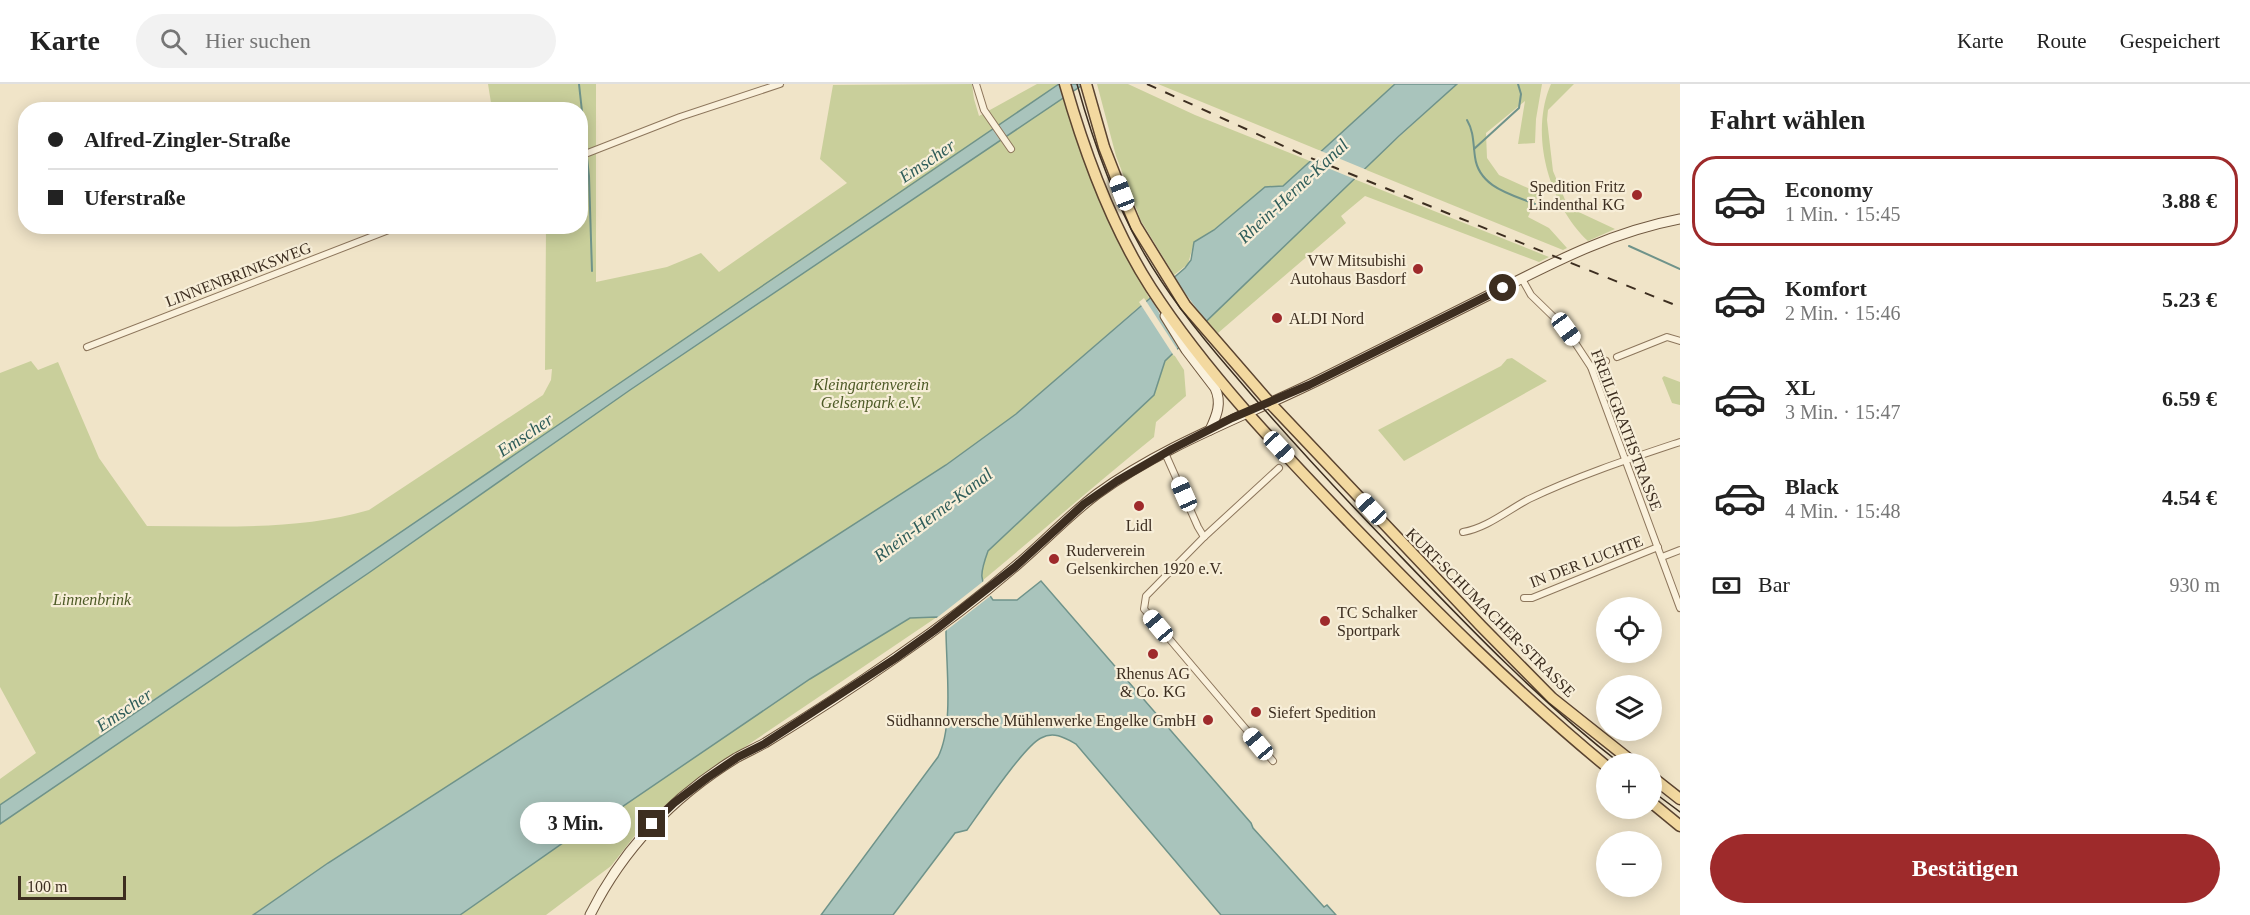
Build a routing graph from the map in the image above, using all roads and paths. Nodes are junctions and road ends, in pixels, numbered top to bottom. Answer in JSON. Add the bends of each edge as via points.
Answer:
{"nodes":[{"id":1,"x":780,"y":84,"type":"edge"},
{"id":2,"x":976,"y":84,"type":"edge"},
{"id":3,"x":1065,"y":84,"type":"edge"},
{"id":4,"x":1086,"y":84,"type":"edge"},
{"id":5,"x":1011,"y":149,"type":"dead end"},
{"id":6,"x":588,"y":154,"type":"edge"},
{"id":7,"x":1680,"y":219,"type":"edge"},
{"id":8,"x":378,"y":234,"type":"edge"},
{"id":9,"x":1522,"y":279,"type":"junction"},
{"id":10,"x":1680,"y":341,"type":"edge"},
{"id":11,"x":87,"y":347,"type":"dead end"},
{"id":12,"x":1190,"y":348,"type":"junction"},
{"id":13,"x":1617,"y":357,"type":"dead end"},
{"id":14,"x":1606,"y":361,"type":"dead end"},
{"id":15,"x":1591,"y":367,"type":"junction"},
{"id":16,"x":1270,"y":403,"type":"junction"},
{"id":17,"x":1247,"y":411,"type":"junction"},
{"id":18,"x":1210,"y":430,"type":"junction"},
{"id":19,"x":1680,"y":442,"type":"edge"},
{"id":20,"x":1165,"y":453,"type":"junction"},
{"id":21,"x":1626,"y":460,"type":"junction"},
{"id":22,"x":1279,"y":468,"type":"dead end"},
{"id":23,"x":1463,"y":532,"type":"dead end"},
{"id":24,"x":1204,"y":537,"type":"junction"},
{"id":25,"x":1658,"y":547,"type":"junction"},
{"id":26,"x":1680,"y":550,"type":"edge"},
{"id":27,"x":1662,"y":557,"type":"junction"},
{"id":28,"x":1524,"y":598,"type":"dead end"},
{"id":29,"x":1680,"y":608,"type":"edge"},
{"id":30,"x":1621,"y":753,"type":"edge"},
{"id":31,"x":1596,"y":758,"type":"edge"},
{"id":32,"x":1273,"y":761,"type":"dead end"},
{"id":33,"x":1662,"y":785,"type":"edge"},
{"id":34,"x":1680,"y":799,"type":"edge"},
{"id":35,"x":1662,"y":811,"type":"edge"},
{"id":36,"x":1680,"y":826,"type":"edge"},
{"id":37,"x":590,"y":915,"type":"edge"}],
"edges":[{"from":1,"to":6,"type":"street","via":[[680,117]]},
{"from":2,"to":5,"type":"street","via":[[980,101]]},
{"from":3,"to":12,"type":"main road","via":[[1078,130],[1113,216],[1152,289]]},
{"from":4,"to":16,"type":"main road","name":"KURT-SCHUMACHER-STRASSE","via":[[1104,147],[1133,218],[1166,277],[1185,305]]},
{"from":7,"to":9,"type":"main road","via":[[1611,237]]},
{"from":8,"to":11,"type":"street","name":"LINNENBRINKSWEG"},
{"from":9,"to":15,"type":"street","name":"FREILIGRATHSTRASSE","via":[[1531,295],[1566,329]]},
{"from":9,"to":16,"type":"main road"},
{"from":10,"to":13,"type":"street","via":[[1667,337]]},
{"from":12,"to":17,"type":"main road"},
{"from":12,"to":18,"type":"main road","via":[[1219,397]]},
{"from":14,"to":15,"type":"street"},
{"from":15,"to":21,"type":"street","name":"FREILIGRATHSTRASSE"},
{"from":16,"to":17,"type":"main road"},
{"from":16,"to":30,"type":"main road","name":"KURT-SCHUMACHER-STRASSE","via":[[1552,698]]},
{"from":17,"to":18,"type":"main road"},
{"from":17,"to":31,"type":"main road","via":[[1449,624]]},
{"from":18,"to":20,"type":"main road"},
{"from":19,"to":21,"type":"street"},
{"from":20,"to":24,"type":"street"},
{"from":20,"to":37,"type":"main road","via":[[1097,494],[991,586],[896,658],[730,762],[674,803],[629,851]]},
{"from":21,"to":23,"type":"street","via":[[1561,485],[1475,530]]},
{"from":21,"to":25,"type":"street","name":"FREILIGRATHSTRASSE"},
{"from":22,"to":24,"type":"street"},
{"from":24,"to":32,"type":"street","via":[[1146,596],[1144,609]]},
{"from":25,"to":27,"type":"street","name":"FREILIGRATHSTRASSE"},
{"from":25,"to":28,"type":"street","name":"IN DER LUCHTE"},
{"from":26,"to":27,"type":"street"},
{"from":27,"to":29,"type":"street","name":"FREILIGRATHSTRASSE"},
{"from":33,"to":34,"type":"main road"},
{"from":35,"to":36,"type":"main road"}]}
